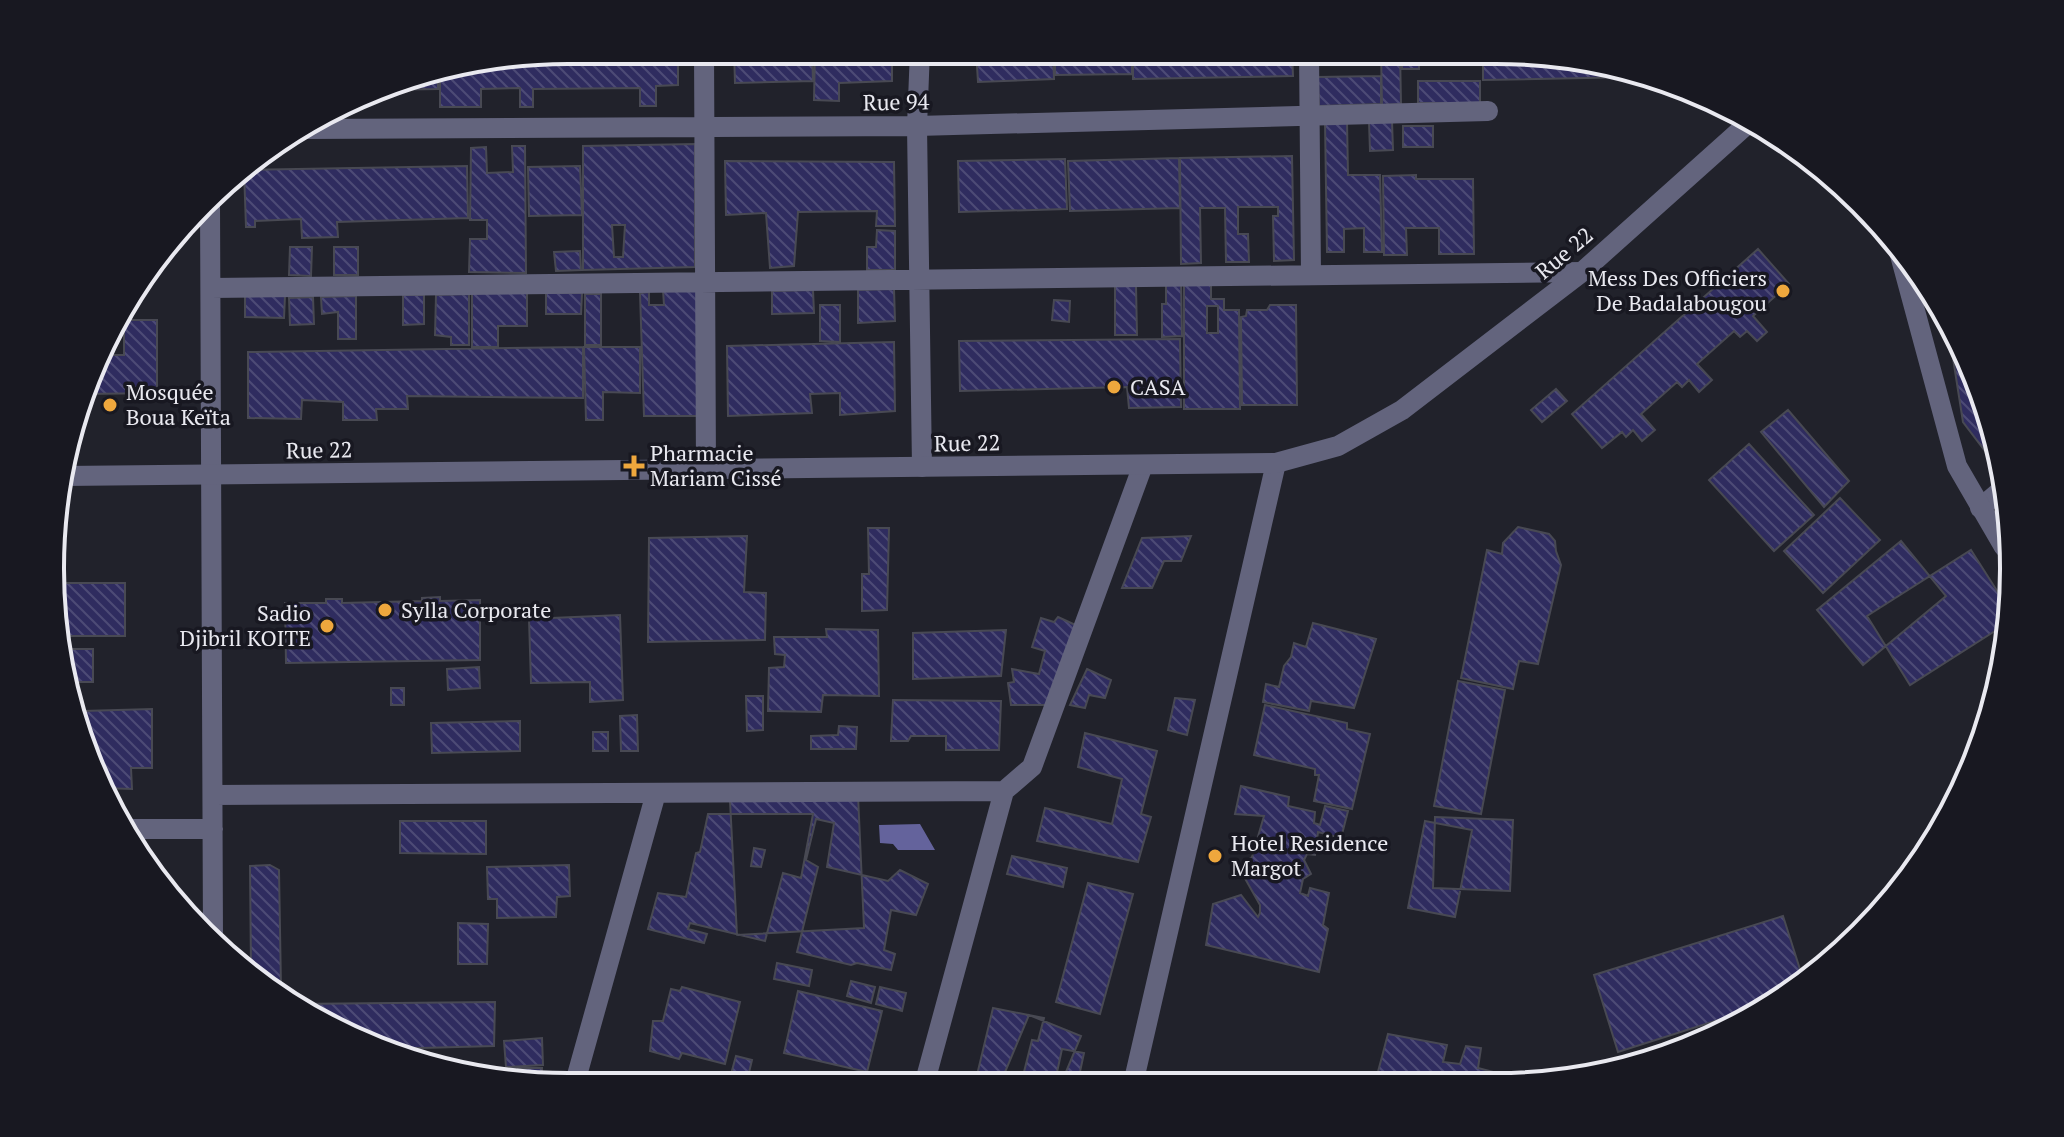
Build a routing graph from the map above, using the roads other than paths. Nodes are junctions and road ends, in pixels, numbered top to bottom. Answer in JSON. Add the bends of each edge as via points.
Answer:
{"nodes":[{"id":1,"x":704,"y":64,"type":"edge"},
{"id":2,"x":919,"y":64,"type":"edge"},
{"id":3,"x":1309,"y":64,"type":"edge"},
{"id":4,"x":1488,"y":111,"type":"dead end"},
{"id":5,"x":1310,"y":114,"type":"junction"},
{"id":6,"x":917,"y":126,"type":"junction"},
{"id":7,"x":704,"y":127,"type":"junction"},
{"id":8,"x":322,"y":129,"type":"edge"},
{"id":9,"x":1742,"y":129,"type":"edge"},
{"id":10,"x":210,"y":214,"type":"edge"},
{"id":11,"x":1582,"y":272,"type":"junction"},
{"id":12,"x":1905,"y":274,"type":"edge"},
{"id":13,"x":1311,"y":275,"type":"junction"},
{"id":14,"x":919,"y":280,"type":"junction"},
{"id":15,"x":705,"y":282,"type":"junction"},
{"id":16,"x":211,"y":288,"type":"junction"},
{"id":17,"x":1276,"y":463,"type":"junction"},
{"id":18,"x":1143,"y":465,"type":"junction"},
{"id":19,"x":922,"y":467,"type":"junction"},
{"id":20,"x":706,"y":469,"type":"junction"},
{"id":21,"x":211,"y":475,"type":"junction"},
{"id":22,"x":73,"y":476,"type":"edge"},
{"id":23,"x":1995,"y":496,"type":"edge"},
{"id":24,"x":1980,"y":508,"type":"junction"},
{"id":25,"x":1999,"y":539,"type":"edge"},
{"id":26,"x":1004,"y":791,"type":"junction"},
{"id":27,"x":656,"y":793,"type":"junction"},
{"id":28,"x":213,"y":795,"type":"junction"},
{"id":29,"x":137,"y":829,"type":"edge"},
{"id":30,"x":213,"y":829,"type":"junction"},
{"id":31,"x":213,"y":926,"type":"edge"},
{"id":32,"x":578,"y":1073,"type":"edge"},
{"id":33,"x":927,"y":1073,"type":"edge"},
{"id":34,"x":1136,"y":1073,"type":"edge"}],
"edges":[{"from":1,"to":7,"type":"street"},
{"from":2,"to":6,"type":"street"},
{"from":3,"to":5,"type":"street"},
{"from":4,"to":5,"type":"street","name":"Rue 94"},
{"from":5,"to":6,"type":"street","name":"Rue 94"},
{"from":5,"to":13,"type":"street"},
{"from":6,"to":7,"type":"street","name":"Rue 94"},
{"from":6,"to":14,"type":"street"},
{"from":7,"to":8,"type":"street","name":"Rue 94"},
{"from":7,"to":15,"type":"street"},
{"from":9,"to":11,"type":"street","name":"Rue 22"},
{"from":10,"to":16,"type":"street"},
{"from":11,"to":13,"type":"street"},
{"from":11,"to":17,"type":"street","name":"Rue 22","via":[[1402,410],[1338,446]]},
{"from":12,"to":24,"type":"street","via":[[1957,466]]},
{"from":13,"to":14,"type":"street"},
{"from":14,"to":15,"type":"street"},
{"from":14,"to":19,"type":"street"},
{"from":15,"to":16,"type":"street"},
{"from":15,"to":20,"type":"street"},
{"from":16,"to":21,"type":"street"},
{"from":17,"to":18,"type":"street","name":"Rue 22"},
{"from":17,"to":34,"type":"street"},
{"from":18,"to":19,"type":"street","name":"Rue 22"},
{"from":18,"to":26,"type":"street","via":[[1032,767]]},
{"from":19,"to":20,"type":"street","name":"Rue 22"},
{"from":20,"to":21,"type":"street","name":"Rue 22"},
{"from":21,"to":22,"type":"street","name":"Rue 22"},
{"from":21,"to":28,"type":"street"},
{"from":23,"to":24,"type":"street"},
{"from":24,"to":25,"type":"street"},
{"from":26,"to":27,"type":"street"},
{"from":26,"to":33,"type":"street"},
{"from":27,"to":28,"type":"street"},
{"from":27,"to":32,"type":"street"},
{"from":28,"to":30,"type":"street"},
{"from":29,"to":30,"type":"street"},
{"from":30,"to":31,"type":"street"}]}
